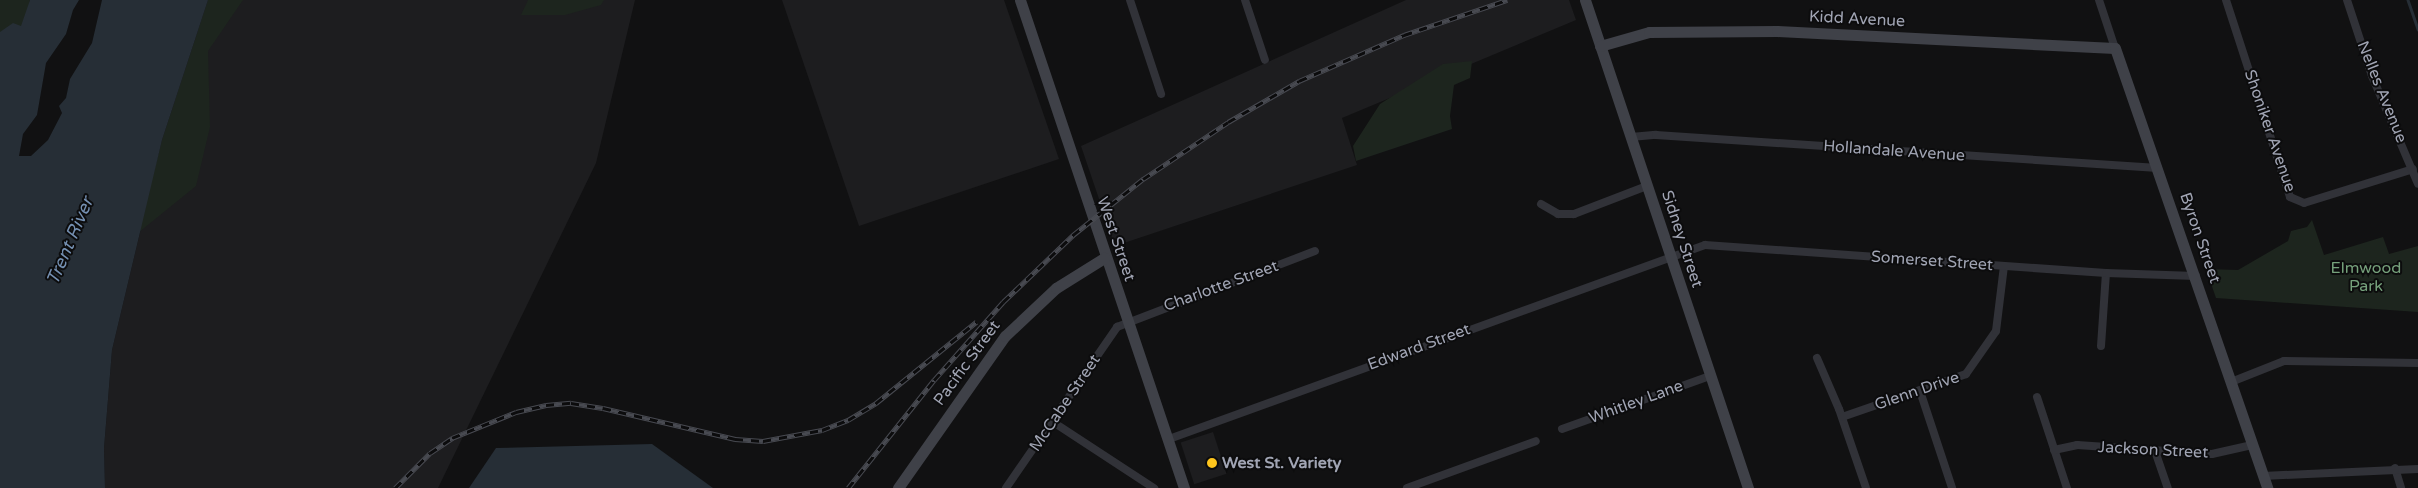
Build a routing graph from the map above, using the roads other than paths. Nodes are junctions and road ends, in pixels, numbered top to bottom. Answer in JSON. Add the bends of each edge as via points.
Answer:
{"nodes":[{"id":1,"x":1020,"y":0,"type":"edge"},
{"id":2,"x":1130,"y":0,"type":"edge"},
{"id":3,"x":1244,"y":0,"type":"edge"},
{"id":4,"x":1585,"y":0,"type":"edge"},
{"id":5,"x":2099,"y":0,"type":"edge"},
{"id":6,"x":2226,"y":0,"type":"edge"},
{"id":7,"x":2347,"y":0,"type":"edge"},
{"id":8,"x":1600,"y":46,"type":"junction"},
{"id":9,"x":2115,"y":48,"type":"junction"},
{"id":10,"x":1265,"y":60,"type":"dead end"},
{"id":11,"x":1162,"y":94,"type":"dead end"},
{"id":12,"x":1631,"y":137,"type":"junction"},
{"id":13,"x":2158,"y":168,"type":"junction"},
{"id":14,"x":2413,"y":169,"type":"junction"},
{"id":15,"x":2418,"y":184,"type":"edge"},
{"id":16,"x":1647,"y":186,"type":"junction"},
{"id":17,"x":1541,"y":204,"type":"dead end"},
{"id":18,"x":1315,"y":251,"type":"dead end"},
{"id":19,"x":1670,"y":255,"type":"junction"},
{"id":20,"x":1104,"y":258,"type":"junction"},
{"id":21,"x":2004,"y":266,"type":"junction"},
{"id":22,"x":2106,"y":273,"type":"junction"},
{"id":23,"x":2196,"y":276,"type":"junction"},
{"id":24,"x":1126,"y":321,"type":"junction"},
{"id":25,"x":2101,"y":346,"type":"dead end"},
{"id":26,"x":1816,"y":358,"type":"dead end"},
{"id":27,"x":2418,"y":363,"type":"edge"},
{"id":28,"x":1710,"y":376,"type":"junction"},
{"id":29,"x":2231,"y":382,"type":"junction"},
{"id":30,"x":1920,"y":391,"type":"junction"},
{"id":31,"x":2037,"y":396,"type":"dead end"},
{"id":32,"x":1842,"y":417,"type":"junction"},
{"id":33,"x":1053,"y":422,"type":"junction"},
{"id":34,"x":1562,"y":429,"type":"dead end"},
{"id":35,"x":1169,"y":439,"type":"junction"},
{"id":36,"x":1536,"y":441,"type":"dead end"},
{"id":37,"x":2252,"y":445,"type":"junction"},
{"id":38,"x":2054,"y":450,"type":"junction"},
{"id":39,"x":2155,"y":450,"type":"junction"},
{"id":40,"x":2395,"y":468,"type":"junction"},
{"id":41,"x":2418,"y":470,"type":"edge"},
{"id":42,"x":2263,"y":476,"type":"junction"},
{"id":43,"x":898,"y":488,"type":"edge"},
{"id":44,"x":1006,"y":488,"type":"edge"},
{"id":45,"x":1154,"y":488,"type":"edge"},
{"id":46,"x":1184,"y":488,"type":"edge"},
{"id":47,"x":1407,"y":488,"type":"edge"},
{"id":48,"x":1748,"y":488,"type":"edge"},
{"id":49,"x":1866,"y":488,"type":"edge"},
{"id":50,"x":1952,"y":488,"type":"edge"},
{"id":51,"x":2067,"y":488,"type":"edge"},
{"id":52,"x":2168,"y":488,"type":"edge"},
{"id":53,"x":2267,"y":488,"type":"edge"},
{"id":54,"x":2401,"y":488,"type":"edge"}],
"edges":[{"from":1,"to":20,"type":"street","name":"West Street"},
{"from":2,"to":11,"type":"street"},
{"from":3,"to":10,"type":"street"},
{"from":4,"to":8,"type":"street","name":"Sidney Street"},
{"from":5,"to":9,"type":"street","name":"Byron Street"},
{"from":6,"to":14,"type":"street","name":"Shoniker Avenue","via":[[2290,197],[2304,203]]},
{"from":7,"to":14,"type":"street","name":"Nelles Avenue","via":[[2372,76]]},
{"from":8,"to":9,"type":"street","name":"Kidd Avenue","via":[[1649,32],[1777,31]]},
{"from":8,"to":12,"type":"street","name":"Sidney Street"},
{"from":9,"to":13,"type":"street","name":"Byron Street"},
{"from":12,"to":13,"type":"street","name":"Hollandale Avenue"},
{"from":12,"to":16,"type":"street","name":"Sidney Street"},
{"from":13,"to":23,"type":"street","name":"Byron Street"},
{"from":14,"to":15,"type":"street","name":"Nelles Avenue"},
{"from":16,"to":17,"type":"street","via":[[1574,214],[1558,214]]},
{"from":16,"to":19,"type":"street","name":"Sidney Street"},
{"from":18,"to":24,"type":"street","name":"Charlotte Street"},
{"from":19,"to":21,"type":"street","name":"Somerset Street","via":[[1706,244]]},
{"from":19,"to":28,"type":"street","name":"Sidney Street"},
{"from":19,"to":35,"type":"street","name":"Edward Street"},
{"from":20,"to":24,"type":"street","name":"West Street"},
{"from":20,"to":43,"type":"street","name":"Pacific Street","via":[[1056,288],[1005,336]]},
{"from":21,"to":22,"type":"street","name":"Somerset Street"},
{"from":21,"to":30,"type":"street","name":"Glenn Drive","via":[[1996,331],[1966,374]]},
{"from":22,"to":23,"type":"street","name":"Somerset Street"},
{"from":22,"to":25,"type":"street"},
{"from":23,"to":29,"type":"street","name":"Byron Street"},
{"from":24,"to":33,"type":"street","name":"McCabe Street","via":[[1116,327]]},
{"from":24,"to":35,"type":"street","name":"West Street"},
{"from":26,"to":32,"type":"street"},
{"from":27,"to":29,"type":"street","via":[[2284,361]]},
{"from":28,"to":34,"type":"street","name":"Whitley Lane"},
{"from":28,"to":48,"type":"street","name":"Sidney Street"},
{"from":29,"to":37,"type":"street","name":"Byron Street"},
{"from":30,"to":32,"type":"street","name":"Glenn Drive"},
{"from":30,"to":50,"type":"street"},
{"from":31,"to":38,"type":"street"},
{"from":32,"to":49,"type":"street"},
{"from":33,"to":44,"type":"street","name":"McCabe Street"},
{"from":33,"to":45,"type":"street"},
{"from":35,"to":46,"type":"street","name":"West Street"},
{"from":36,"to":47,"type":"street"},
{"from":37,"to":39,"type":"street","name":"Jackson Street","via":[[2212,454]]},
{"from":37,"to":42,"type":"street","name":"Byron Street"},
{"from":38,"to":39,"type":"street","name":"Jackson Street","via":[[2076,446]]},
{"from":38,"to":51,"type":"street"},
{"from":39,"to":52,"type":"street"},
{"from":40,"to":41,"type":"street"},
{"from":40,"to":42,"type":"street"},
{"from":40,"to":54,"type":"street"},
{"from":42,"to":53,"type":"street","name":"Byron Street"}]}
